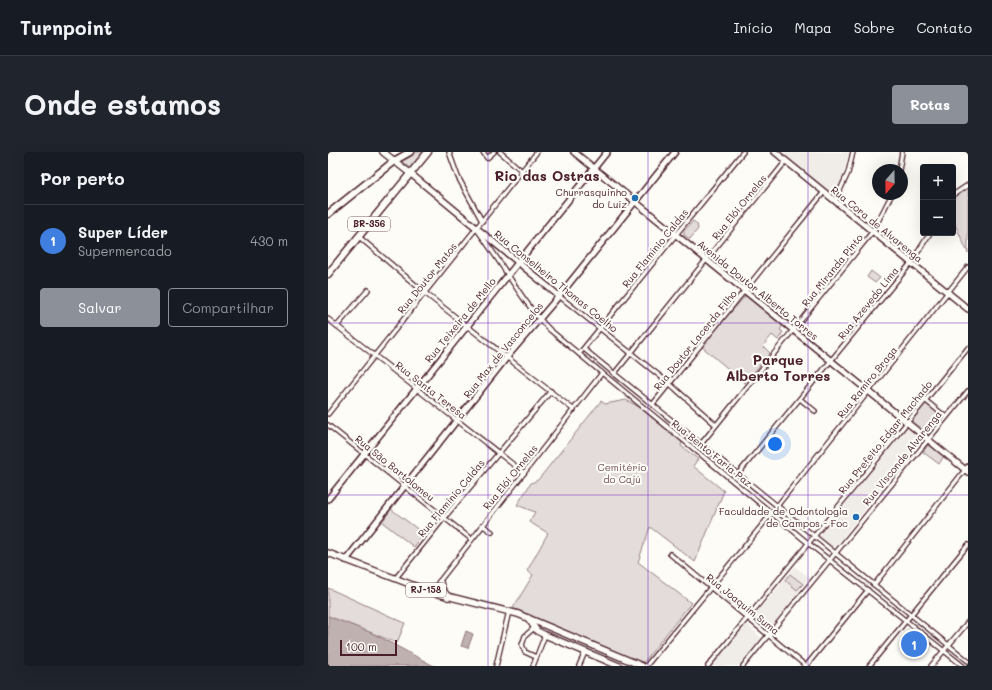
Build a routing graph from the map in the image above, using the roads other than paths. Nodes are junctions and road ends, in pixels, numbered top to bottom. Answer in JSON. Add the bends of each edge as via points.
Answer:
{"nodes":[{"id":1,"x":383,"y":152,"type":"edge"},
{"id":2,"x":410,"y":152,"type":"edge"},
{"id":3,"x":428,"y":152,"type":"edge"},
{"id":4,"x":449,"y":152,"type":"edge"},
{"id":5,"x":483,"y":152,"type":"edge"},
{"id":6,"x":494,"y":152,"type":"edge"},
{"id":7,"x":500,"y":152,"type":"edge"},
{"id":8,"x":537,"y":152,"type":"edge"},
{"id":9,"x":574,"y":152,"type":"edge"},
{"id":10,"x":607,"y":152,"type":"edge"},
{"id":11,"x":676,"y":152,"type":"edge"},
{"id":12,"x":743,"y":152,"type":"edge"},
{"id":13,"x":775,"y":152,"type":"edge"},
{"id":14,"x":853,"y":152,"type":"edge"},
{"id":15,"x":902,"y":152,"type":"edge"},
{"id":16,"x":394,"y":161,"type":"junction"},
{"id":17,"x":786,"y":161,"type":"junction"},
{"id":18,"x":900,"y":164,"type":"edge"},
{"id":19,"x":594,"y":168,"type":"junction"},
{"id":20,"x":522,"y":171,"type":"junction"},
{"id":21,"x":411,"y":174,"type":"junction"},
{"id":22,"x":968,"y":185,"type":"edge"},
{"id":23,"x":824,"y":192,"type":"junction"},
{"id":24,"x":956,"y":193,"type":"edge"},
{"id":25,"x":889,"y":200,"type":"edge"},
{"id":26,"x":835,"y":201,"type":"junction"},
{"id":27,"x":635,"y":202,"type":"junction"},
{"id":28,"x":328,"y":214,"type":"edge"},
{"id":29,"x":482,"y":221,"type":"junction"},
{"id":30,"x":477,"y":228,"type":"junction"},
{"id":31,"x":873,"y":231,"type":"junction"},
{"id":32,"x":675,"y":235,"type":"junction"},
{"id":33,"x":358,"y":236,"type":"junction"},
{"id":34,"x":928,"y":236,"type":"edge"},
{"id":35,"x":706,"y":260,"type":"junction"},
{"id":36,"x":518,"y":262,"type":"junction"},
{"id":37,"x":911,"y":263,"type":"junction"},
{"id":38,"x":968,"y":267,"type":"edge"},
{"id":39,"x":328,"y":274,"type":"edge"},
{"id":40,"x":508,"y":275,"type":"junction"},
{"id":41,"x":368,"y":290,"type":"dead end"},
{"id":42,"x":744,"y":291,"type":"junction"},
{"id":43,"x":426,"y":293,"type":"junction"},
{"id":44,"x":948,"y":293,"type":"junction"},
{"id":45,"x":559,"y":296,"type":"junction"},
{"id":46,"x":968,"y":309,"type":"edge"},
{"id":47,"x":328,"y":320,"type":"edge"},
{"id":48,"x":540,"y":320,"type":"junction"},
{"id":49,"x":469,"y":325,"type":"junction"},
{"id":50,"x":336,"y":326,"type":"junction"},
{"id":51,"x":600,"y":329,"type":"junction"},
{"id":52,"x":793,"y":330,"type":"junction"},
{"id":53,"x":968,"y":348,"type":"edge"},
{"id":54,"x":584,"y":349,"type":"junction"},
{"id":55,"x":632,"y":353,"type":"junction"},
{"id":56,"x":580,"y":354,"type":"junction"},
{"id":57,"x":374,"y":356,"type":"junction"},
{"id":58,"x":507,"y":357,"type":"junction"},
{"id":59,"x":831,"y":361,"type":"junction"},
{"id":60,"x":602,"y":373,"type":"junction"},
{"id":61,"x":614,"y":374,"type":"junction"},
{"id":62,"x":670,"y":384,"type":"junction"},
{"id":63,"x":416,"y":388,"type":"junction"},
{"id":64,"x":551,"y":391,"type":"junction"},
{"id":65,"x":968,"y":391,"type":"edge"},
{"id":66,"x":869,"y":392,"type":"junction"},
{"id":67,"x":800,"y":399,"type":"junction"},
{"id":68,"x":925,"y":400,"type":"junction"},
{"id":69,"x":653,"y":404,"type":"junction"},
{"id":70,"x":574,"y":410,"type":"junction"},
{"id":71,"x":816,"y":412,"type":"dead end"},
{"id":72,"x":328,"y":414,"type":"edge"},
{"id":73,"x":946,"y":417,"type":"junction"},
{"id":74,"x":458,"y":420,"type":"junction"},
{"id":75,"x":907,"y":422,"type":"junction"},
{"id":76,"x":328,"y":425,"type":"edge"},
{"id":77,"x":716,"y":425,"type":"junction"},
{"id":78,"x":928,"y":440,"type":"junction"},
{"id":79,"x":701,"y":444,"type":"junction"},
{"id":80,"x":364,"y":454,"type":"junction"},
{"id":81,"x":499,"y":454,"type":"junction"},
{"id":82,"x":967,"y":469,"type":"edge"},
{"id":83,"x":524,"y":473,"type":"junction"},
{"id":84,"x":738,"y":474,"type":"junction"},
{"id":85,"x":405,"y":487,"type":"junction"},
{"id":86,"x":328,"y":499,"type":"edge"},
{"id":87,"x":777,"y":506,"type":"junction"},
{"id":88,"x":772,"y":513,"type":"junction"},
{"id":89,"x":444,"y":518,"type":"junction"},
{"id":90,"x":482,"y":525,"type":"junction"},
{"id":91,"x":492,"y":532,"type":"dead end"},
{"id":92,"x":814,"y":536,"type":"junction"},
{"id":93,"x":471,"y":539,"type":"junction"},
{"id":94,"x":808,"y":543,"type":"junction"},
{"id":95,"x":968,"y":545,"type":"edge"},
{"id":96,"x":835,"y":553,"type":"junction"},
{"id":97,"x":328,"y":554,"type":"edge"},
{"id":98,"x":670,"y":554,"type":"dead end"},
{"id":99,"x":829,"y":559,"type":"junction"},
{"id":100,"x":346,"y":560,"type":"junction"},
{"id":101,"x":395,"y":579,"type":"junction"},
{"id":102,"x":440,"y":582,"type":"junction"},
{"id":103,"x":874,"y":585,"type":"junction"},
{"id":104,"x":711,"y":588,"type":"junction"},
{"id":105,"x":868,"y":590,"type":"junction"},
{"id":106,"x":431,"y":592,"type":"junction"},
{"id":107,"x":448,"y":597,"type":"junction"},
{"id":108,"x":509,"y":611,"type":"junction"},
{"id":109,"x":911,"y":614,"type":"junction"},
{"id":110,"x":528,"y":618,"type":"junction"},
{"id":111,"x":748,"y":618,"type":"junction"},
{"id":112,"x":906,"y":620,"type":"junction"},
{"id":113,"x":968,"y":622,"type":"edge"},
{"id":114,"x":551,"y":628,"type":"junction"},
{"id":115,"x":535,"y":629,"type":"junction"},
{"id":116,"x":768,"y":635,"type":"junction"},
{"id":117,"x":545,"y":636,"type":"junction"},
{"id":118,"x":571,"y":637,"type":"junction"},
{"id":119,"x":556,"y":640,"type":"junction"},
{"id":120,"x":949,"y":645,"type":"junction"},
{"id":121,"x":944,"y":650,"type":"junction"},
{"id":122,"x":584,"y":652,"type":"junction"},
{"id":123,"x":536,"y":657,"type":"junction"},
{"id":124,"x":968,"y":661,"type":"edge"},
{"id":125,"x":496,"y":666,"type":"edge"},
{"id":126,"x":532,"y":666,"type":"edge"},
{"id":127,"x":579,"y":666,"type":"edge"},
{"id":128,"x":620,"y":666,"type":"edge"},
{"id":129,"x":642,"y":666,"type":"edge"},
{"id":130,"x":646,"y":666,"type":"edge"},
{"id":131,"x":708,"y":666,"type":"edge"},
{"id":132,"x":743,"y":666,"type":"edge"},
{"id":133,"x":806,"y":666,"type":"edge"},
{"id":134,"x":869,"y":666,"type":"edge"},
{"id":135,"x":931,"y":666,"type":"edge"},
{"id":136,"x":963,"y":666,"type":"edge"}],
"edges":[{"from":1,"to":16,"type":"main road","name":"Rua Conselheiro Thomas Coelho"},
{"from":2,"to":16,"type":"highway","number":"BR-356"},
{"from":3,"to":21,"type":"highway"},
{"from":4,"to":29,"type":"street","via":[[458,177]]},
{"from":5,"to":6,"type":"street","via":[[487,158]]},
{"from":7,"to":20,"type":"street"},
{"from":8,"to":20,"type":"street","name":"Rua Doutor Matos"},
{"from":9,"to":19,"type":"main road","name":"Avenida Doutor Alberto Torres"},
{"from":10,"to":19,"type":"main road","name":"Rua Teixeira de Mello"},
{"from":11,"to":27,"type":"main road","name":"Rua Max de Vasconcelos"},
{"from":12,"to":32,"type":"street","name":"Rua Flamínio Caldas"},
{"from":13,"to":17,"type":"main road","name":"Rua Cora de Alvarenga"},
{"from":14,"to":26,"type":"street","via":[[848,174]]},
{"from":15,"to":18,"type":"street"},
{"from":16,"to":21,"type":"main road","name":"Rua Conselheiro Thomas Coelho"},
{"from":16,"to":28,"type":"highway","number":"BR-356"},
{"from":17,"to":23,"type":"main road","name":"Rua Cora de Alvarenga"},
{"from":17,"to":35,"type":"street","name":"Rua Elói Ornelas"},
{"from":19,"to":27,"type":"main road","name":"Avenida Doutor Alberto Torres"},
{"from":19,"to":36,"type":"main road","name":"Rua Teixeira de Mello"},
{"from":20,"to":29,"type":"street","name":"Rua Doutor Matos"},
{"from":21,"to":30,"type":"main road","name":"Rua Conselheiro Thomas Coelho"},
{"from":21,"to":33,"type":"highway","number":"BR-356"},
{"from":22,"to":24,"type":"street"},
{"from":23,"to":26,"type":"main road","name":"Rua Cora de Alvarenga"},
{"from":23,"to":42,"type":"street","name":"Rua Doutor Lacerda Filho"},
{"from":25,"to":31,"type":"street","name":"Rua Miranda Pinto"},
{"from":26,"to":31,"type":"main road","name":"Rua Cora de Alvarenga"},
{"from":27,"to":32,"type":"main road","name":"Avenida Doutor Alberto Torres"},
{"from":27,"to":45,"type":"main road","name":"Rua Max de Vasconcelos"},
{"from":29,"to":30,"type":"street","name":"Rua Doutor Matos"},
{"from":30,"to":36,"type":"main road","name":"Rua Conselheiro Thomas Coelho"},
{"from":30,"to":40,"type":"street","name":"Rua Bento Faria Paz"},
{"from":30,"to":43,"type":"street","name":"Rua Doutor Matos"},
{"from":31,"to":37,"type":"main road","name":"Rua Cora de Alvarenga"},
{"from":31,"to":52,"type":"street","name":"Rua Miranda Pinto"},
{"from":32,"to":35,"type":"main road","name":"Avenida Doutor Alberto Torres"},
{"from":32,"to":51,"type":"street","name":"Rua Flamínio Caldas"},
{"from":33,"to":39,"type":"highway","number":"BR-356"},
{"from":33,"to":43,"type":"street"},
{"from":34,"to":37,"type":"street","name":"Rua Azevedo Lima"},
{"from":35,"to":42,"type":"main road","name":"Avenida Doutor Alberto Torres"},
{"from":35,"to":55,"type":"street","name":"Rua Elói Ornelas"},
{"from":36,"to":40,"type":"main road","name":"Rua Teixeira de Mello"},
{"from":36,"to":45,"type":"main road","name":"Rua Conselheiro Thomas Coelho"},
{"from":37,"to":44,"type":"main road","name":"Rua Cora de Alvarenga"},
{"from":37,"to":59,"type":"street","name":"Rua Azevedo Lima"},
{"from":38,"to":44,"type":"street","name":"Rua Ramiro Braga"},
{"from":40,"to":48,"type":"street","name":"Rua Bento Faria Paz"},
{"from":40,"to":49,"type":"main road","name":"Rua Teixeira de Mello"},
{"from":41,"to":50,"type":"street"},
{"from":42,"to":52,"type":"main road","name":"Avenida Doutor Alberto Torres"},
{"from":42,"to":62,"type":"street","name":"Rua Doutor Lacerda Filho"},
{"from":43,"to":49,"type":"street"},
{"from":43,"to":57,"type":"street","name":"Rua Doutor Matos"},
{"from":44,"to":46,"type":"main road","name":"Rua Cora de Alvarenga"},
{"from":44,"to":66,"type":"street","name":"Rua Ramiro Braga"},
{"from":45,"to":48,"type":"main road","name":"Rua Max de Vasconcelos"},
{"from":45,"to":51,"type":"street","name":"Rua Conselheiro Thomas Coelho"},
{"from":47,"to":50,"type":"street","name":"Rua Santa Teresa"},
{"from":48,"to":56,"type":"street","name":"Rua Bento Faria Paz"},
{"from":48,"to":58,"type":"main road","name":"Rua Max de Vasconcelos"},
{"from":49,"to":58,"type":"street"},
{"from":49,"to":63,"type":"main road","name":"Rua Teixeira de Mello"},
{"from":50,"to":57,"type":"street","name":"Rua Santa Teresa"},
{"from":51,"to":54,"type":"street","name":"Rua Flamínio Caldas"},
{"from":51,"to":55,"type":"street","name":"Rua Conselheiro Thomas Coelho"},
{"from":52,"to":59,"type":"main road","name":"Avenida Doutor Alberto Torres"},
{"from":52,"to":77,"type":"street","name":"Rua Miranda Pinto"},
{"from":53,"to":68,"type":"street","name":"Rua Prefeito Edgar Machado"},
{"from":54,"to":56,"type":"street","name":"Rua Flamínio Caldas"},
{"from":54,"to":61,"type":"street","name":"Rua Bento Faria Paz"},
{"from":55,"to":61,"type":"street","name":"Rua Elói Ornelas"},
{"from":55,"to":62,"type":"street","name":"Rua Conselheiro Thomas Coelho"},
{"from":56,"to":60,"type":"street","name":"Rua Bento Faria Paz"},
{"from":57,"to":63,"type":"street","name":"Rua Santa Teresa"},
{"from":57,"to":72,"type":"street","name":"Rua Doutor Matos"},
{"from":58,"to":64,"type":"street"},
{"from":58,"to":74,"type":"main road","name":"Rua Max de Vasconcelos"},
{"from":59,"to":66,"type":"main road","name":"Avenida Doutor Alberto Torres"},
{"from":59,"to":67,"type":"street","name":"Rua Azevedo Lima"},
{"from":60,"to":70,"type":"street","name":"Rua Elói Ornelas"},
{"from":60,"to":88,"type":"street","name":"Rua Bento Faria Paz"},
{"from":61,"to":69,"type":"street","name":"Rua Bento Faria Paz"},
{"from":62,"to":69,"type":"street","name":"Rua Doutor Lacerda Filho"},
{"from":62,"to":77,"type":"street","name":"Rua Conselheiro Thomas Coelho"},
{"from":63,"to":74,"type":"street","name":"Rua Santa Teresa"},
{"from":63,"to":80,"type":"main road","name":"Rua Teixeira de Mello"},
{"from":64,"to":70,"type":"street"},
{"from":64,"to":81,"type":"street","name":"Rua Flamínio Caldas"},
{"from":65,"to":73,"type":"street","name":"Rua Visconde Alvarenga"},
{"from":66,"to":75,"type":"main road","name":"Avenida Doutor Alberto Torres"},
{"from":66,"to":87,"type":"street","name":"Rua Ramiro Braga"},
{"from":67,"to":71,"type":"street"},
{"from":67,"to":84,"type":"street","name":"Rua Azevedo Lima"},
{"from":68,"to":73,"type":"street"},
{"from":68,"to":75,"type":"street","name":"Rua Prefeito Edgar Machado"},
{"from":69,"to":79,"type":"street","name":"Rua Bento Faria Paz"},
{"from":70,"to":83,"type":"street","name":"Rua Elói Ornelas"},
{"from":73,"to":78,"type":"street","name":"Rua Visconde Alvarenga"},
{"from":74,"to":81,"type":"street","name":"Rua Santa Teresa"},
{"from":74,"to":85,"type":"main road","name":"Rua Max de Vasconcelos"},
{"from":75,"to":78,"type":"main road","name":"Avenida Doutor Alberto Torres"},
{"from":75,"to":92,"type":"street","name":"Rua Prefeito Edgar Machado"},
{"from":76,"to":80,"type":"street","name":"Rua São Bartolomeu"},
{"from":77,"to":79,"type":"street","name":"Rua Miranda Pinto"},
{"from":78,"to":82,"type":"main road","name":"Avenida Doutor Alberto Torres"},
{"from":78,"to":96,"type":"street","name":"Rua Visconde Alvarenga"},
{"from":79,"to":84,"type":"street","name":"Rua Bento Faria Paz"},
{"from":80,"to":85,"type":"street","name":"Rua São Bartolomeu"},
{"from":80,"to":86,"type":"main road","name":"Rua Teixeira de Mello"},
{"from":81,"to":83,"type":"street","name":"Rua Santa Teresa"},
{"from":81,"to":89,"type":"street","name":"Rua Flamínio Caldas"},
{"from":82,"to":103,"type":"street"},
{"from":83,"to":90,"type":"street","name":"Rua Elói Ornelas"},
{"from":84,"to":87,"type":"street","name":"Rua Bento Faria Paz"},
{"from":85,"to":89,"type":"street","name":"Rua São Bartolomeu"},
{"from":85,"to":100,"type":"main road","name":"Rua Max de Vasconcelos"},
{"from":87,"to":92,"type":"street","name":"Rua Bento Faria Paz"},
{"from":88,"to":94,"type":"street","name":"Rua Bento Faria Paz"},
{"from":88,"to":104,"type":"street"},
{"from":89,"to":93,"type":"street","name":"Rua São Bartolomeu"},
{"from":89,"to":101,"type":"street","name":"Rua Flamínio Caldas"},
{"from":90,"to":91,"type":"street"},
{"from":90,"to":93,"type":"street","name":"Rua Elói Ornelas"},
{"from":92,"to":94,"type":"street","name":"Rua Prefeito Edgar Machado"},
{"from":92,"to":96,"type":"street","name":"Rua Bento Faria Paz"},
{"from":93,"to":102,"type":"street","name":"Rua Elói Ornelas"},
{"from":94,"to":99,"type":"street","name":"Rua Bento Faria Paz"},
{"from":94,"to":111,"type":"street","name":"Rua Prefeito Edgar Machado"},
{"from":95,"to":109,"type":"street"},
{"from":96,"to":99,"type":"street","name":"Rua Visconde Alvarenga"},
{"from":96,"to":103,"type":"street","name":"Rua Bento Faria Paz"},
{"from":97,"to":100,"type":"main road","number":"RJ-158"},
{"from":98,"to":104,"type":"street","name":"Rua Joaquim Suma"},
{"from":99,"to":105,"type":"street","name":"Rua Bento Faria Paz"},
{"from":99,"to":116,"type":"street","name":"Rua Visconde Alvarenga"},
{"from":100,"to":101,"type":"main road","number":"RJ-158"},
{"from":101,"to":106,"type":"main road","number":"RJ-158"},
{"from":102,"to":106,"type":"street","name":"Rua Elói Ornelas"},
{"from":102,"to":107,"type":"main road"},
{"from":103,"to":109,"type":"street","name":"Rua Bento Faria Paz"},
{"from":104,"to":111,"type":"street","name":"Rua Joaquim Suma"},
{"from":104,"to":130,"type":"street"},
{"from":105,"to":112,"type":"street","name":"Rua Bento Faria Paz"},
{"from":105,"to":133,"type":"street"},
{"from":106,"to":107,"type":"main road","number":"RJ-158"},
{"from":107,"to":108,"type":"main road","number":"RJ-158"},
{"from":108,"to":110,"type":"main road","number":"RJ-158"},
{"from":108,"to":125,"type":"street"},
{"from":109,"to":112,"type":"street"},
{"from":109,"to":120,"type":"street","name":"Rua Bento Faria Paz"},
{"from":110,"to":114,"type":"main road","number":"RJ-158"},
{"from":110,"to":115,"type":"main road"},
{"from":111,"to":116,"type":"street","name":"Rua Joaquim Suma"},
{"from":111,"to":131,"type":"street","name":"Rua Prefeito Edgar Machado"},
{"from":112,"to":121,"type":"street","name":"Rua Bento Faria Paz"},
{"from":112,"to":134,"type":"street"},
{"from":113,"to":120,"type":"street"},
{"from":114,"to":115,"type":"main road"},
{"from":114,"to":118,"type":"main road","number":"RJ-158"},
{"from":115,"to":117,"type":"main road"},
{"from":115,"to":123,"type":"street","via":[[525,636],[522,645],[526,652]]},
{"from":116,"to":132,"type":"street","name":"Rua Visconde Alvarenga"},
{"from":116,"to":133,"type":"street","name":"Rua Joaquim Suma"},
{"from":117,"to":119,"type":"main road"},
{"from":117,"to":123,"type":"street"},
{"from":118,"to":119,"type":"main road","via":[[568,642]]},
{"from":118,"to":129,"type":"main road","number":"RJ-158"},
{"from":119,"to":122,"type":"main road"},
{"from":120,"to":121,"type":"street"},
{"from":120,"to":124,"type":"street","name":"Rua Bento Faria Paz"},
{"from":121,"to":135,"type":"street"},
{"from":121,"to":136,"type":"street","name":"Rua Bento Faria Paz"},
{"from":122,"to":127,"type":"street"},
{"from":122,"to":128,"type":"main road"},
{"from":123,"to":126,"type":"street"}]}
